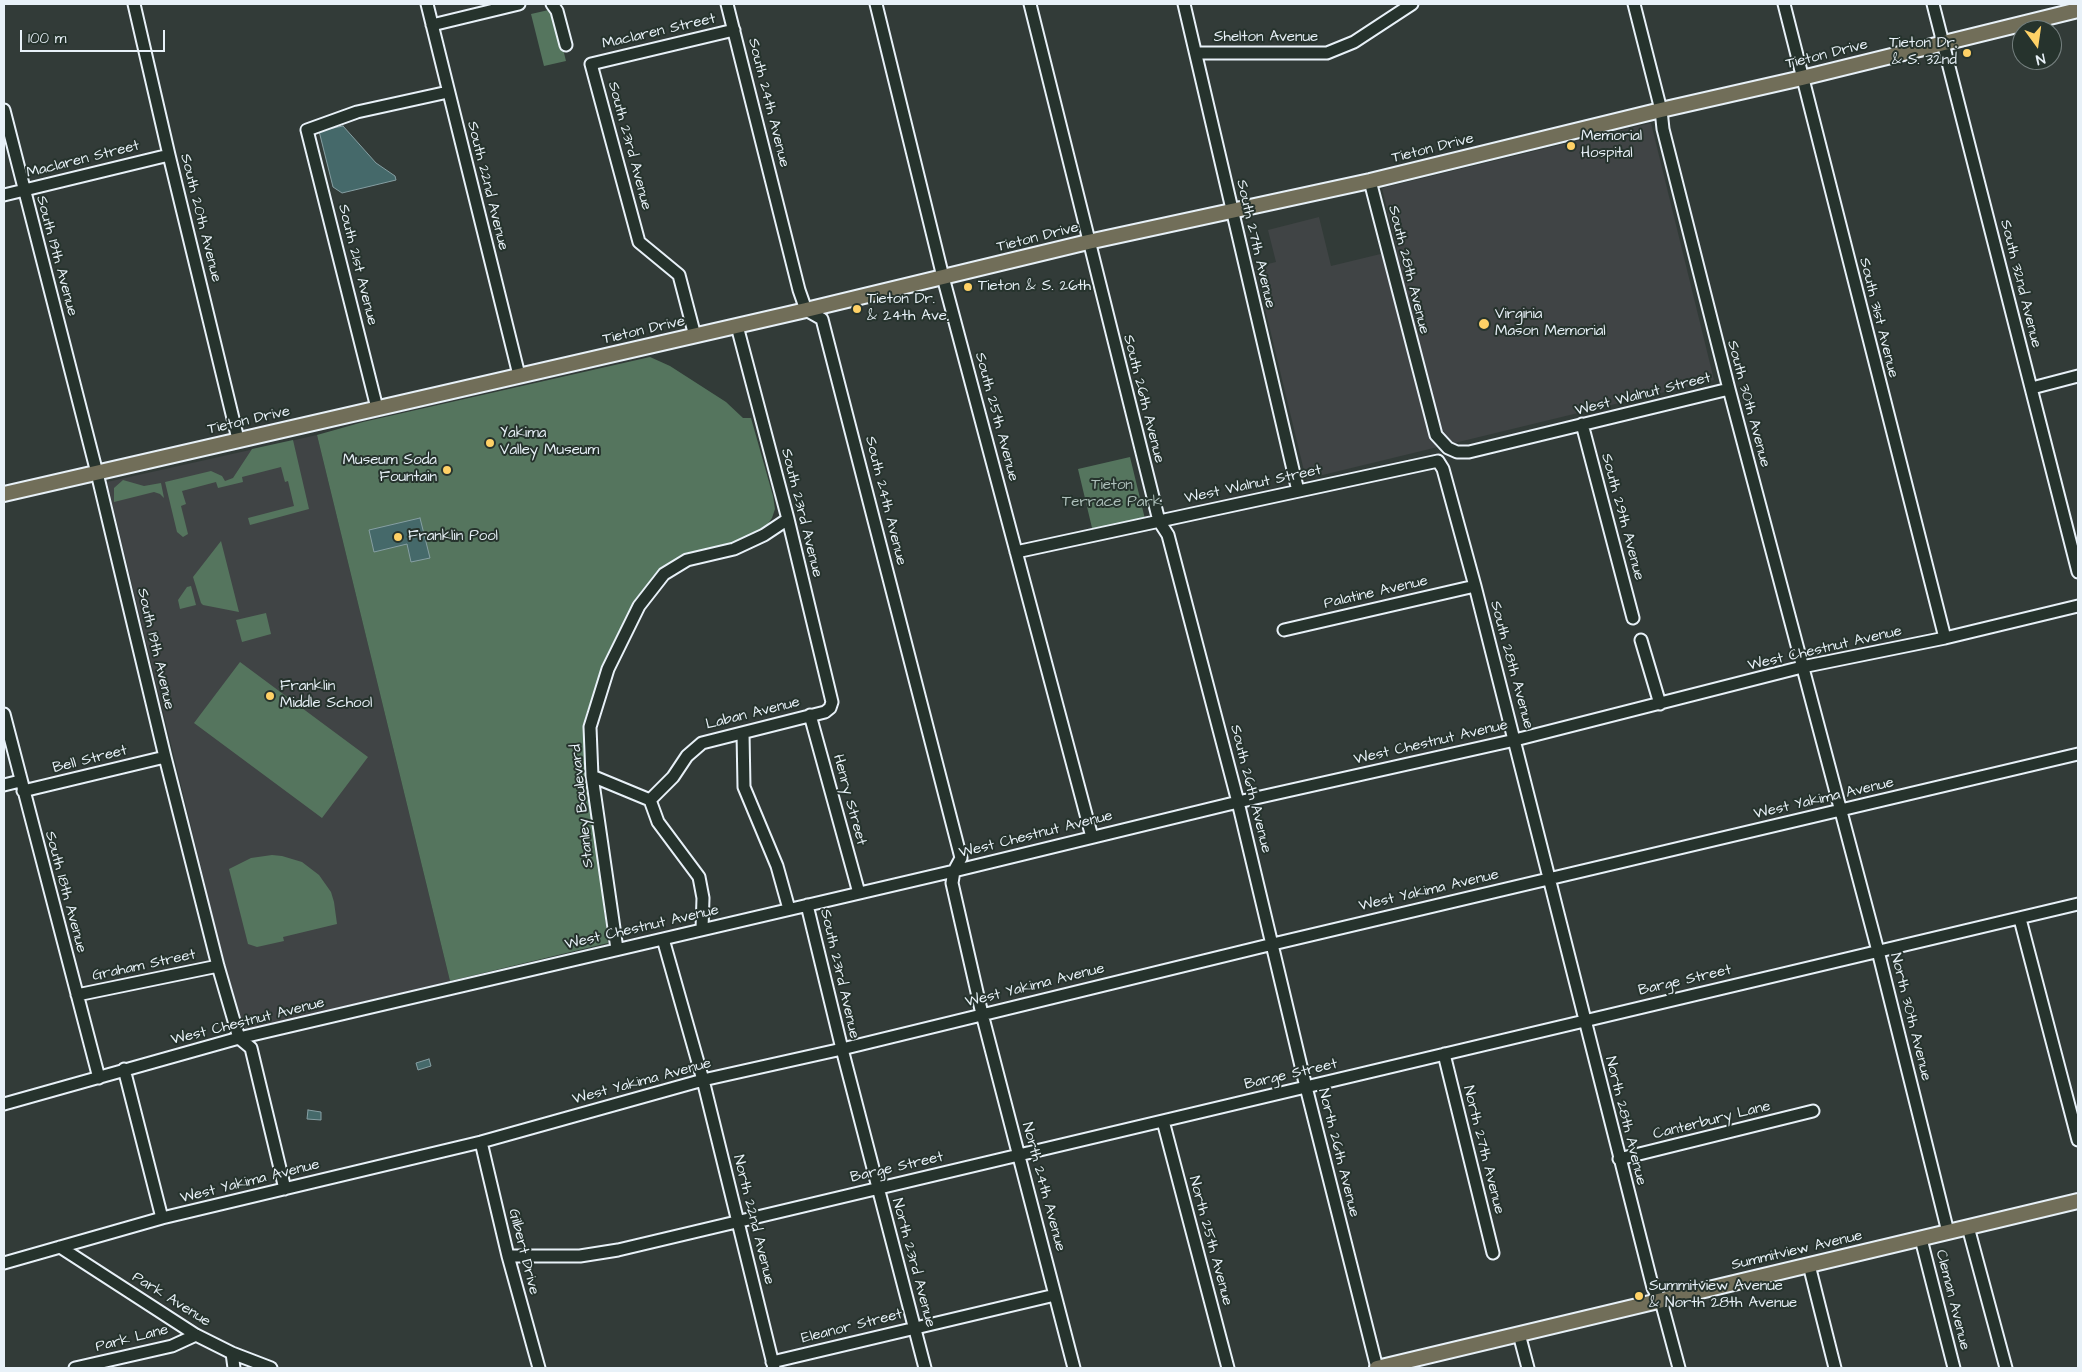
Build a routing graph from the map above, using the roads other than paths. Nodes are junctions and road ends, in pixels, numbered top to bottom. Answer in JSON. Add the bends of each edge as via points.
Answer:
{"nodes":[{"id":1,"x":134,"y":4,"type":"edge"},
{"id":2,"x":427,"y":4,"type":"edge"},
{"id":3,"x":519,"y":4,"type":"edge"},
{"id":4,"x":552,"y":4,"type":"edge"},
{"id":5,"x":728,"y":4,"type":"edge"},
{"id":6,"x":876,"y":4,"type":"edge"},
{"id":7,"x":1030,"y":4,"type":"edge"},
{"id":8,"x":1184,"y":4,"type":"edge"},
{"id":9,"x":1412,"y":4,"type":"edge"},
{"id":10,"x":1634,"y":4,"type":"edge"},
{"id":11,"x":1784,"y":4,"type":"edge"},
{"id":12,"x":1933,"y":4,"type":"edge"},
{"id":13,"x":2078,"y":10,"type":"edge"},
{"id":14,"x":432,"y":25,"type":"junction"},
{"id":15,"x":734,"y":30,"type":"junction"},
{"id":16,"x":1942,"y":43,"type":"junction"},
{"id":17,"x":566,"y":45,"type":"dead end"},
{"id":18,"x":1196,"y":53,"type":"junction"},
{"id":19,"x":592,"y":64,"type":"joint"},
{"id":20,"x":1802,"y":78,"type":"junction"},
{"id":21,"x":448,"y":92,"type":"junction"},
{"id":22,"x":4,"y":110,"type":"edge"},
{"id":23,"x":1661,"y":110,"type":"junction"},
{"id":24,"x":169,"y":155,"type":"junction"},
{"id":25,"x":1370,"y":182,"type":"junction"},
{"id":26,"x":24,"y":190,"type":"junction"},
{"id":27,"x":4,"y":194,"type":"edge"},
{"id":28,"x":1232,"y":210,"type":"junction"},
{"id":29,"x":1088,"y":242,"type":"junction"},
{"id":30,"x":944,"y":277,"type":"junction"},
{"id":31,"x":806,"y":310,"type":"junction"},
{"id":32,"x":737,"y":326,"type":"junction"},
{"id":33,"x":695,"y":336,"type":"junction"},
{"id":34,"x":519,"y":375,"type":"junction"},
{"id":35,"x":2078,"y":376,"type":"edge"},
{"id":36,"x":2032,"y":388,"type":"junction"},
{"id":37,"x":1728,"y":389,"type":"junction"},
{"id":38,"x":377,"y":408,"type":"junction"},
{"id":39,"x":1582,"y":424,"type":"junction"},
{"id":40,"x":238,"y":439,"type":"junction"},
{"id":41,"x":1448,"y":448,"type":"joint"},
{"id":42,"x":1438,"y":461,"type":"joint"},
{"id":43,"x":97,"y":473,"type":"junction"},
{"id":44,"x":1298,"y":491,"type":"junction"},
{"id":45,"x":4,"y":494,"type":"edge"},
{"id":46,"x":788,"y":519,"type":"junction"},
{"id":47,"x":1159,"y":521,"type":"junction"},
{"id":48,"x":1016,"y":552,"type":"junction"},
{"id":49,"x":2078,"y":572,"type":"edge"},
{"id":50,"x":1474,"y":586,"type":"junction"},
{"id":51,"x":2078,"y":606,"type":"edge"},
{"id":52,"x":1633,"y":618,"type":"dead end"},
{"id":53,"x":1284,"y":630,"type":"dead end"},
{"id":54,"x":1945,"y":638,"type":"junction"},
{"id":55,"x":1641,"y":640,"type":"dead end"},
{"id":56,"x":1802,"y":667,"type":"junction"},
{"id":57,"x":1660,"y":704,"type":"junction"},
{"id":58,"x":830,"y":708,"type":"joint"},
{"id":59,"x":4,"y":714,"type":"edge"},
{"id":60,"x":810,"y":715,"type":"junction"},
{"id":61,"x":743,"y":733,"type":"junction"},
{"id":62,"x":1515,"y":740,"type":"junction"},
{"id":63,"x":2078,"y":754,"type":"edge"},
{"id":64,"x":165,"y":757,"type":"junction"},
{"id":65,"x":592,"y":776,"type":"junction"},
{"id":66,"x":4,"y":785,"type":"edge"},
{"id":67,"x":22,"y":786,"type":"junction"},
{"id":68,"x":650,"y":800,"type":"junction"},
{"id":69,"x":1238,"y":802,"type":"junction"},
{"id":70,"x":1839,"y":811,"type":"junction"},
{"id":71,"x":1092,"y":837,"type":"junction"},
{"id":72,"x":954,"y":871,"type":"junction"},
{"id":73,"x":1550,"y":878,"type":"junction"},
{"id":74,"x":859,"y":893,"type":"junction"},
{"id":75,"x":2078,"y":904,"type":"edge"},
{"id":76,"x":807,"y":905,"type":"junction"},
{"id":77,"x":789,"y":909,"type":"junction"},
{"id":78,"x":2020,"y":919,"type":"junction"},
{"id":79,"x":702,"y":929,"type":"junction"},
{"id":80,"x":663,"y":938,"type":"junction"},
{"id":81,"x":1273,"y":944,"type":"junction"},
{"id":82,"x":616,"y":949,"type":"junction"},
{"id":83,"x":1878,"y":951,"type":"junction"},
{"id":84,"x":218,"y":966,"type":"junction"},
{"id":85,"x":76,"y":995,"type":"junction"},
{"id":86,"x":982,"y":1014,"type":"junction"},
{"id":87,"x":1583,"y":1021,"type":"junction"},
{"id":88,"x":239,"y":1038,"type":"junction"},
{"id":89,"x":842,"y":1049,"type":"junction"},
{"id":90,"x":1444,"y":1054,"type":"junction"},
{"id":91,"x":124,"y":1069,"type":"junction"},
{"id":92,"x":98,"y":1078,"type":"junction"},
{"id":93,"x":703,"y":1080,"type":"junction"},
{"id":94,"x":1306,"y":1087,"type":"junction"},
{"id":95,"x":4,"y":1104,"type":"edge"},
{"id":96,"x":1813,"y":1111,"type":"dead end"},
{"id":97,"x":1163,"y":1121,"type":"junction"},
{"id":98,"x":2078,"y":1140,"type":"edge"},
{"id":99,"x":481,"y":1142,"type":"junction"},
{"id":100,"x":1018,"y":1155,"type":"junction"},
{"id":101,"x":1619,"y":1159,"type":"junction"},
{"id":102,"x":878,"y":1187,"type":"junction"},
{"id":103,"x":285,"y":1189,"type":"junction"},
{"id":104,"x":2078,"y":1201,"type":"edge"},
{"id":105,"x":162,"y":1218,"type":"junction"},
{"id":106,"x":738,"y":1222,"type":"junction"},
{"id":107,"x":1968,"y":1227,"type":"junction"},
{"id":108,"x":1948,"y":1232,"type":"junction"},
{"id":109,"x":1921,"y":1238,"type":"junction"},
{"id":110,"x":60,"y":1247,"type":"junction"},
{"id":111,"x":1493,"y":1254,"type":"dead end"},
{"id":112,"x":508,"y":1256,"type":"junction"},
{"id":113,"x":4,"y":1263,"type":"edge"},
{"id":114,"x":1809,"y":1265,"type":"junction"},
{"id":115,"x":1055,"y":1295,"type":"junction"},
{"id":116,"x":1661,"y":1300,"type":"junction"},
{"id":117,"x":914,"y":1327,"type":"junction"},
{"id":118,"x":1519,"y":1334,"type":"junction"},
{"id":119,"x":196,"y":1335,"type":"junction"},
{"id":120,"x":232,"y":1353,"type":"junction"},
{"id":121,"x":773,"y":1365,"type":"edge"},
{"id":122,"x":75,"y":1368,"type":"edge"},
{"id":123,"x":234,"y":1368,"type":"edge"},
{"id":124,"x":272,"y":1368,"type":"edge"},
{"id":125,"x":539,"y":1368,"type":"edge"},
{"id":126,"x":925,"y":1368,"type":"edge"},
{"id":127,"x":1074,"y":1368,"type":"edge"},
{"id":128,"x":1228,"y":1368,"type":"edge"},
{"id":129,"x":1377,"y":1368,"type":"edge"},
{"id":130,"x":1528,"y":1368,"type":"edge"},
{"id":131,"x":1679,"y":1368,"type":"edge"},
{"id":132,"x":1835,"y":1368,"type":"edge"},
{"id":133,"x":1954,"y":1368,"type":"edge"},
{"id":134,"x":2006,"y":1368,"type":"edge"}],
"edges":[{"from":1,"to":24,"type":"street","name":"South 20th Avenue"},
{"from":2,"to":14,"type":"street","name":"South 22nd Avenue"},
{"from":3,"to":14,"type":"street"},
{"from":4,"to":17,"type":"street","via":[[557,10]]},
{"from":5,"to":15,"type":"street","name":"South 24th Avenue"},
{"from":6,"to":30,"type":"street","name":"South 25th Avenue"},
{"from":7,"to":29,"type":"street","name":"South 26th Avenue"},
{"from":8,"to":18,"type":"street","name":"South 27th Avenue"},
{"from":9,"to":18,"type":"street","name":"Shelton Avenue","via":[[1354,42],[1327,53]]},
{"from":10,"to":23,"type":"street","name":"South 30th Avenue"},
{"from":11,"to":20,"type":"street","name":"South 31st Avenue"},
{"from":12,"to":16,"type":"street","name":"South 32nd Avenue"},
{"from":13,"to":16,"type":"main road","name":"Tieton Drive"},
{"from":14,"to":21,"type":"street","name":"South 22nd Avenue"},
{"from":15,"to":19,"type":"street","name":"Maclaren Street"},
{"from":15,"to":31,"type":"street","name":"South 24th Avenue"},
{"from":16,"to":20,"type":"main road","name":"Tieton Drive"},
{"from":16,"to":36,"type":"street","name":"South 32nd Avenue"},
{"from":18,"to":28,"type":"street","name":"South 27th Avenue"},
{"from":19,"to":33,"type":"street","name":"South 23rd Avenue","via":[[639,242],[679,275]]},
{"from":20,"to":23,"type":"main road","name":"Tieton Drive"},
{"from":20,"to":54,"type":"street","name":"South 31st Avenue"},
{"from":21,"to":34,"type":"street","name":"South 22nd Avenue"},
{"from":21,"to":38,"type":"street","name":"South 21st Avenue","via":[[357,112],[307,130]]},
{"from":22,"to":26,"type":"street","name":"South 19th Avenue"},
{"from":23,"to":25,"type":"main road","name":"Tieton Drive"},
{"from":23,"to":37,"type":"street","name":"South 30th Avenue"},
{"from":24,"to":26,"type":"street","name":"Maclaren Street"},
{"from":24,"to":40,"type":"street","name":"South 20th Avenue"},
{"from":25,"to":28,"type":"main road","name":"Tieton Drive"},
{"from":25,"to":41,"type":"street","name":"South 28th Avenue","via":[[1436,435]]},
{"from":26,"to":27,"type":"street","name":"Maclaren Street"},
{"from":26,"to":43,"type":"street","name":"South 19th Avenue"},
{"from":28,"to":29,"type":"main road","name":"Tieton Drive"},
{"from":28,"to":44,"type":"street","name":"South 27th Avenue"},
{"from":29,"to":30,"type":"main road","name":"Tieton Drive"},
{"from":29,"to":47,"type":"street","name":"South 26th Avenue"},
{"from":30,"to":31,"type":"main road","name":"Tieton Drive"},
{"from":30,"to":48,"type":"street","name":"South 25th Avenue"},
{"from":31,"to":32,"type":"main road","name":"Tieton Drive"},
{"from":31,"to":72,"type":"street","name":"South 24th Avenue","via":[[822,319],[962,858]]},
{"from":32,"to":33,"type":"main road","name":"Tieton Drive"},
{"from":32,"to":46,"type":"street","name":"South 23rd Avenue"},
{"from":33,"to":34,"type":"main road","name":"Tieton Drive"},
{"from":34,"to":38,"type":"main road","name":"Tieton Drive"},
{"from":35,"to":36,"type":"street"},
{"from":36,"to":49,"type":"street","name":"South 32nd Avenue"},
{"from":37,"to":39,"type":"street","name":"West Walnut Street"},
{"from":37,"to":56,"type":"street","name":"South 30th Avenue"},
{"from":38,"to":40,"type":"main road","name":"Tieton Drive"},
{"from":39,"to":41,"type":"street","name":"West Walnut Street","via":[[1468,452]]},
{"from":39,"to":52,"type":"street","name":"South 29th Avenue"},
{"from":40,"to":43,"type":"main road","name":"Tieton Drive"},
{"from":42,"to":44,"type":"street","name":"West Walnut Street"},
{"from":42,"to":50,"type":"street","name":"South 28th Avenue","via":[[1443,469]]},
{"from":43,"to":45,"type":"main road","name":"Tieton Drive"},
{"from":43,"to":64,"type":"street","name":"South 19th Avenue"},
{"from":44,"to":47,"type":"street","name":"West Walnut Street"},
{"from":46,"to":58,"type":"street","name":"South 23rd Avenue","via":[[832,702]]},
{"from":46,"to":65,"type":"street","name":"Stanley Boulevard","via":[[734,549],[687,560],[664,574],[639,606],[608,669],[590,727]]},
{"from":47,"to":48,"type":"street","name":"West Walnut Street"},
{"from":47,"to":69,"type":"street","name":"South 26th Avenue","via":[[1168,535]]},
{"from":48,"to":71,"type":"street","name":"South 25th Avenue"},
{"from":50,"to":53,"type":"street","name":"Palatine Avenue"},
{"from":50,"to":62,"type":"street","name":"South 28th Avenue"},
{"from":51,"to":54,"type":"street","name":"West Chestnut Avenue"},
{"from":54,"to":56,"type":"street","name":"West Chestnut Avenue"},
{"from":55,"to":57,"type":"street"},
{"from":56,"to":57,"type":"street","name":"West Chestnut Avenue"},
{"from":56,"to":70,"type":"street","name":"South 30th Avenue"},
{"from":57,"to":62,"type":"street","name":"West Chestnut Avenue"},
{"from":58,"to":60,"type":"street","name":"Laban Avenue"},
{"from":59,"to":67,"type":"street","name":"South 18th Avenue"},
{"from":60,"to":61,"type":"street","name":"Laban Avenue"},
{"from":60,"to":74,"type":"street","name":"Henry Street"},
{"from":61,"to":68,"type":"street","name":"Laban Avenue","via":[[702,743]]},
{"from":61,"to":77,"type":"street","via":[[744,787],[777,866]]},
{"from":62,"to":69,"type":"street","name":"West Chestnut Avenue"},
{"from":62,"to":73,"type":"street","name":"South 28th Avenue"},
{"from":63,"to":70,"type":"street","name":"West Yakima Avenue"},
{"from":64,"to":67,"type":"street","name":"Bell Street"},
{"from":64,"to":84,"type":"street","name":"South 19th Avenue"},
{"from":65,"to":68,"type":"street"},
{"from":65,"to":82,"type":"street","name":"Stanley Boulevard"},
{"from":66,"to":67,"type":"street","name":"Bell Street"},
{"from":67,"to":85,"type":"street","name":"South 18th Avenue"},
{"from":68,"to":79,"type":"street","via":[[658,822],[699,877],[703,898]]},
{"from":69,"to":71,"type":"street","name":"West Chestnut Avenue"},
{"from":69,"to":81,"type":"street","name":"South 26th Avenue"},
{"from":70,"to":73,"type":"street","name":"West Yakima Avenue"},
{"from":70,"to":83,"type":"street","name":"North 30th Avenue"},
{"from":71,"to":72,"type":"street","name":"West Chestnut Avenue"},
{"from":72,"to":74,"type":"street","name":"West Chestnut Avenue"},
{"from":72,"to":86,"type":"street","name":"South 24th Avenue","via":[[952,883]]},
{"from":73,"to":81,"type":"street","name":"West Yakima Avenue"},
{"from":73,"to":87,"type":"street","name":"North 28th Avenue"},
{"from":74,"to":76,"type":"street","name":"West Chestnut Avenue"},
{"from":75,"to":78,"type":"street","name":"Barge Street"},
{"from":76,"to":77,"type":"street","name":"West Chestnut Avenue"},
{"from":76,"to":89,"type":"street","name":"South 23rd Avenue"},
{"from":77,"to":79,"type":"street","name":"West Chestnut Avenue"},
{"from":78,"to":83,"type":"street","name":"Barge Street"},
{"from":78,"to":98,"type":"street"},
{"from":79,"to":80,"type":"street","name":"West Chestnut Avenue"},
{"from":80,"to":82,"type":"street","name":"West Chestnut Avenue"},
{"from":80,"to":93,"type":"street"},
{"from":81,"to":86,"type":"street","name":"West Yakima Avenue"},
{"from":81,"to":94,"type":"street","name":"North 26th Avenue"},
{"from":82,"to":88,"type":"street","name":"West Chestnut Avenue"},
{"from":83,"to":87,"type":"street","name":"Barge Street"},
{"from":83,"to":108,"type":"street","name":"North 30th Avenue"},
{"from":84,"to":85,"type":"street","name":"Graham Street"},
{"from":84,"to":88,"type":"street","name":"South 19th Avenue"},
{"from":85,"to":92,"type":"street","name":"South 18th Avenue"},
{"from":86,"to":89,"type":"street","name":"West Yakima Avenue"},
{"from":86,"to":100,"type":"street","name":"North 24th Avenue"},
{"from":87,"to":90,"type":"street","name":"Barge Street"},
{"from":87,"to":101,"type":"street","name":"North 28th Avenue"},
{"from":88,"to":91,"type":"street","name":"West Chestnut Avenue"},
{"from":88,"to":103,"type":"street","name":"South 19th Avenue","via":[[251,1048]]},
{"from":89,"to":93,"type":"street","name":"West Yakima Avenue"},
{"from":89,"to":102,"type":"street","name":"North 23rd Avenue"},
{"from":90,"to":94,"type":"street","name":"Barge Street"},
{"from":90,"to":111,"type":"street","name":"North 27th Avenue"},
{"from":91,"to":92,"type":"street","name":"West Chestnut Avenue"},
{"from":91,"to":105,"type":"street"},
{"from":92,"to":95,"type":"street","name":"West Chestnut Avenue"},
{"from":93,"to":99,"type":"street","name":"West Yakima Avenue"},
{"from":93,"to":106,"type":"street","name":"North 22nd Avenue"},
{"from":94,"to":97,"type":"street","name":"Barge Street"},
{"from":94,"to":129,"type":"street","name":"North 26th Avenue"},
{"from":96,"to":101,"type":"street","name":"Canterbury Lane"},
{"from":97,"to":100,"type":"street","name":"Barge Street"},
{"from":97,"to":128,"type":"street","name":"North 25th Avenue"},
{"from":99,"to":103,"type":"street","name":"West Yakima Avenue"},
{"from":99,"to":112,"type":"street","name":"Gilbert Drive"},
{"from":100,"to":102,"type":"street","name":"Barge Street"},
{"from":100,"to":115,"type":"street","name":"North 24th Avenue"},
{"from":101,"to":116,"type":"street","name":"North 28th Avenue","via":[[1653,1288]]},
{"from":102,"to":106,"type":"street","name":"Barge Street"},
{"from":102,"to":117,"type":"street","name":"North 23rd Avenue"},
{"from":103,"to":105,"type":"street","name":"West Yakima Avenue"},
{"from":104,"to":107,"type":"main road","name":"Summitview Avenue"},
{"from":105,"to":110,"type":"street","name":"West Yakima Avenue"},
{"from":106,"to":112,"type":"street","name":"Barge Street","via":[[580,1256]]},
{"from":106,"to":121,"type":"street","name":"North 22nd Avenue"},
{"from":107,"to":108,"type":"main road","name":"Summitview Avenue"},
{"from":107,"to":134,"type":"street"},
{"from":108,"to":109,"type":"main road","name":"Summitview Avenue"},
{"from":109,"to":114,"type":"main road","name":"Summitview Avenue"},
{"from":109,"to":133,"type":"street","name":"Cleman Avenue"},
{"from":110,"to":113,"type":"street","name":"West Yakima Avenue"},
{"from":110,"to":119,"type":"street","name":"Park Avenue"},
{"from":112,"to":125,"type":"street","name":"Gilbert Drive"},
{"from":114,"to":116,"type":"main road","name":"Summitview Avenue"},
{"from":114,"to":132,"type":"street"},
{"from":115,"to":117,"type":"street","name":"Eleanor Street"},
{"from":115,"to":127,"type":"street","name":"North 24th Avenue"},
{"from":116,"to":118,"type":"main road","name":"Summitview Avenue"},
{"from":116,"to":131,"type":"street","name":"North 28th Avenue"},
{"from":117,"to":121,"type":"street","name":"Eleanor Street"},
{"from":117,"to":126,"type":"street","name":"North 23rd Avenue"},
{"from":118,"to":129,"type":"main road","name":"Summitview Avenue"},
{"from":118,"to":130,"type":"street"},
{"from":119,"to":120,"type":"street","name":"Park Avenue"},
{"from":119,"to":122,"type":"street","name":"Park Lane","via":[[172,1346]]},
{"from":120,"to":123,"type":"street"},
{"from":120,"to":124,"type":"street","name":"Park Avenue"}]}
